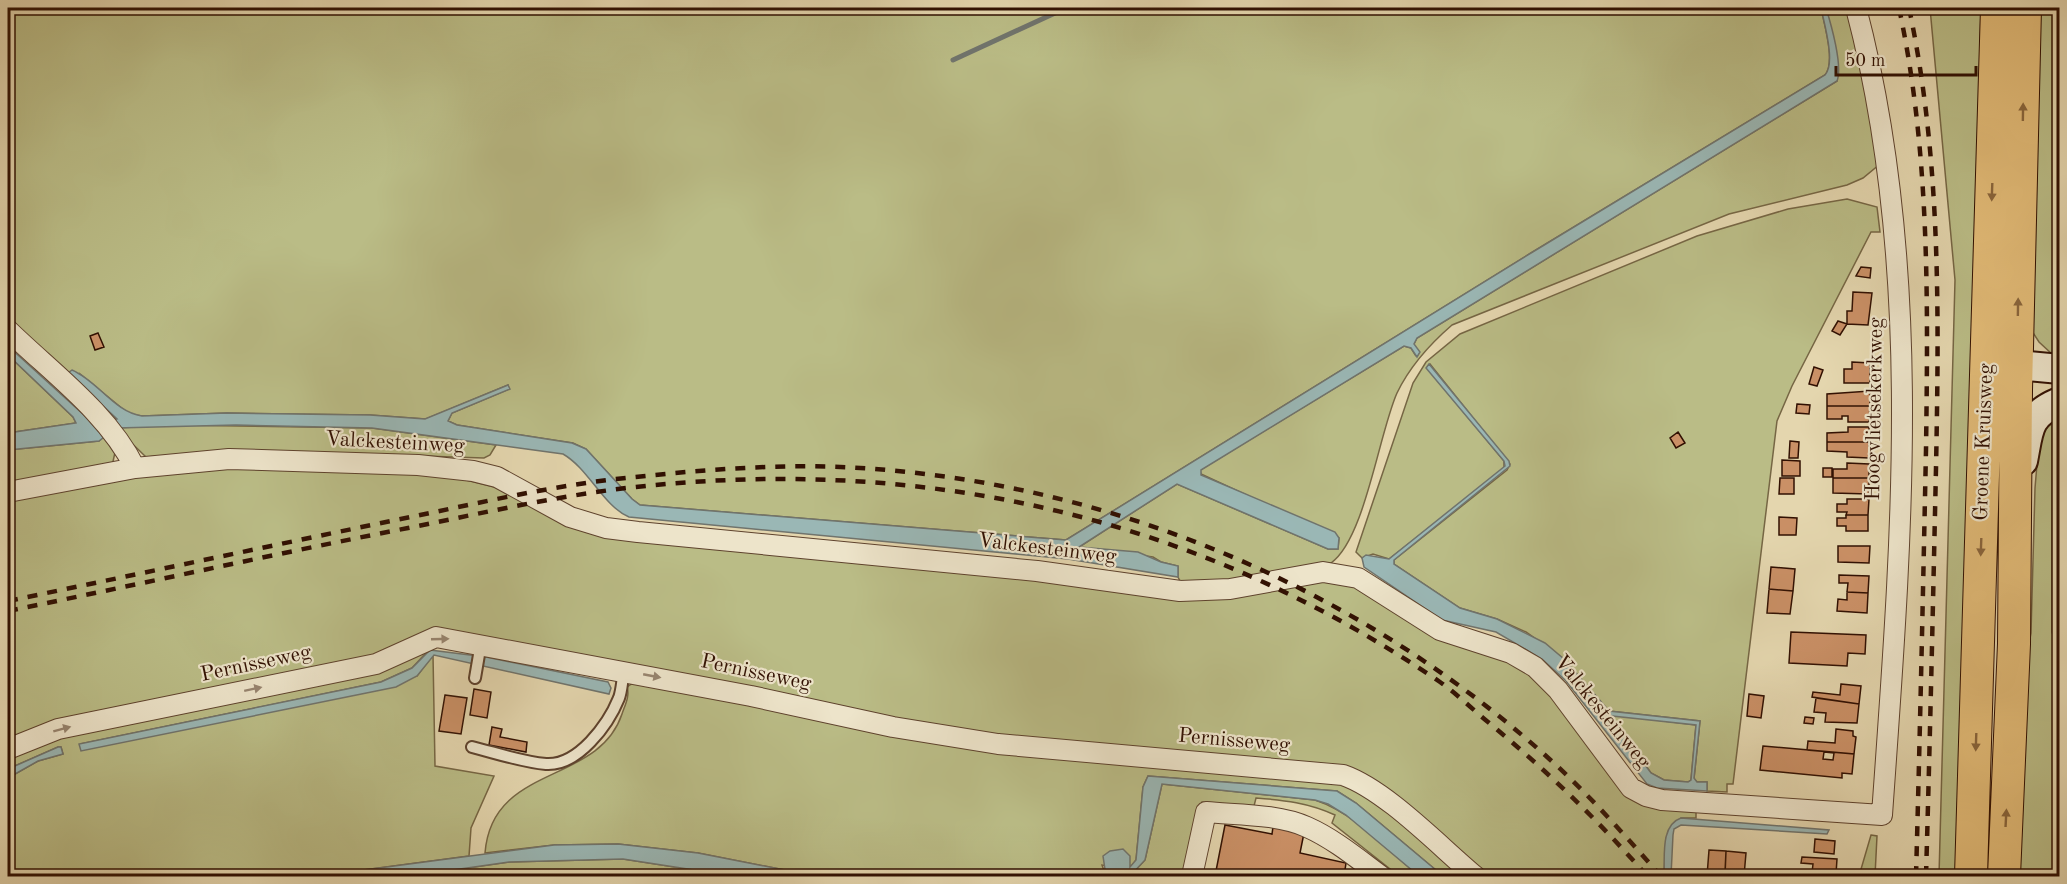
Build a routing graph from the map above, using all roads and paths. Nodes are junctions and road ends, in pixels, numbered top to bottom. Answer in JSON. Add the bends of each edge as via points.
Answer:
{"nodes":[{"id":1,"x":1856,"y":8,"type":"edge"},
{"id":2,"x":1997,"y":8,"type":"edge"},
{"id":3,"x":2025,"y":8,"type":"edge"},
{"id":4,"x":8,"y":330,"type":"edge"},
{"id":5,"x":2060,"y":369,"type":"edge"},
{"id":6,"x":2002,"y":372,"type":"junction"},
{"id":7,"x":2058,"y":403,"type":"edge"},
{"id":8,"x":135,"y":468,"type":"junction"},
{"id":9,"x":8,"y":492,"type":"edge"},
{"id":10,"x":2016,"y":492,"type":"junction"},
{"id":11,"x":480,"y":648,"type":"junction"},
{"id":12,"x":624,"y":671,"type":"junction"},
{"id":13,"x":476,"y":673,"type":"dead end"},
{"id":14,"x":472,"y":747,"type":"dead end"},
{"id":15,"x":8,"y":749,"type":"edge"},
{"id":16,"x":1882,"y":815,"type":"joint"},
{"id":17,"x":1192,"y":876,"type":"edge"},
{"id":18,"x":1381,"y":876,"type":"edge"},
{"id":19,"x":1475,"y":876,"type":"edge"},
{"id":20,"x":1971,"y":876,"type":"edge"},
{"id":21,"x":2004,"y":876,"type":"edge"}],
"edges":[{"from":1,"to":16,"type":"street","name":"Hoogvlietsekerkweg","via":[[1883,133],[1900,297],[1894,636]]},
{"from":2,"to":6,"type":"main road","name":"Groene Kruisweg","one_way":true},
{"from":6,"to":3,"type":"main road","name":"Groene Kruisweg","one_way":true},
{"from":4,"to":8,"type":"street","via":[[95,414],[124,446]]},
{"from":5,"to":6,"type":"main road"},
{"from":6,"to":7,"type":"main road"},
{"from":6,"to":10,"type":"main road","name":"Groene Kruisweg"},
{"from":6,"to":20,"type":"main road","name":"Groene Kruisweg","one_way":true},
{"from":7,"to":10,"type":"main road","via":[[2040,410],[2031,424]]},
{"from":8,"to":9,"type":"street","name":"Valckesteinweg"},
{"from":8,"to":16,"type":"street","name":"Valckesteinweg","via":[[229,459],[444,467],[496,477],[570,517],[606,528],[1048,572],[1180,591],[1230,589],[1323,572],[1347,574],[1440,630],[1511,653],[1535,667],[1558,690],[1625,781],[1646,796]]},
{"from":21,"to":10,"type":"main road","name":"Groene Kruisweg","one_way":true},
{"from":11,"to":12,"type":"street","name":"Pernisseweg"},
{"from":11,"to":13,"type":"lane"},
{"from":15,"to":11,"type":"street","name":"Pernisseweg","one_way":true,"via":[[58,729],[376,663],[436,637]]},
{"from":12,"to":14,"type":"lane","via":[[620,697],[606,722],[588,744],[568,758],[547,764]]},
{"from":12,"to":19,"type":"street","name":"Pernisseweg","one_way":true,"via":[[893,727],[998,744],[1343,775],[1377,794]]},
{"from":17,"to":18,"type":"street","via":[[1206,812],[1306,826]]}]}
